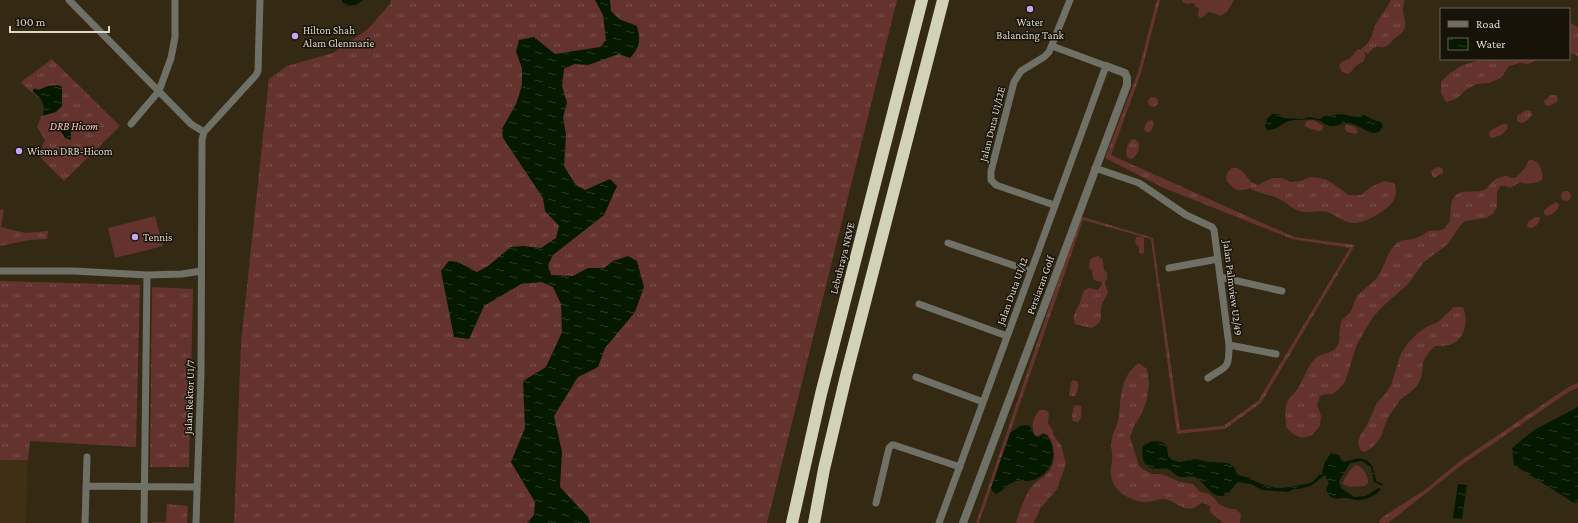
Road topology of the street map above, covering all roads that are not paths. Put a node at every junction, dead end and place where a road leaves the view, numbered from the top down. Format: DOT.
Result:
graph roads {
  1 [pos="69,0"];
  2 [pos="175,0"];
  3 [pos="260,0"];
  4 [pos="922,0"];
  5 [pos="943,0"];
  6 [pos="1070,0"];
  7 [pos="1052,46"];
  8 [pos="1106,66"];
  9 [pos="159,91"];
  10 [pos="131,124"];
  11 [pos="204,132"];
  12 [pos="1095,168"];
  13 [pos="1054,206"];
  14 [pos="948,243"];
  15 [pos="1218,259"];
  16 [pos="1169,268"];
  17 [pos="0,271"];
  18 [pos="201,271"];
  19 [pos="1030,271"];
  20 [pos="147,276"];
  21 [pos="1220,277"];
  22 [pos="1282,291"];
  23 [pos="919,304"];
  24 [pos="1007,336"];
  25 [pos="1229,345"];
  26 [pos="1276,354"];
  27 [pos="916,377"];
  28 [pos="1208,378"];
  29 [pos="983,402"];
  30 [pos="87,457"];
  31 [pos="960,467"];
  32 [pos="86,486"];
  33 [pos="144,487"];
  34 [pos="197,487"];
  35 [pos="876,504"];
  36 [pos="86,523"];
  37 [pos="144,523"];
  38 [pos="196,523"];
  39 [pos="792,523"];
  40 [pos="814,523"];
  41 [pos="939,523"];
  42 [pos="963,523"];
  1 -- 9 [label="street"];
  2 -- 9 [label="street"];
  3 -- 11 [label="street"];
  4 -- 39 [label="highway, Lebuhraya NKVE"];
  5 -- 40 [label="highway"];
  6 -- 7 [label="street"];
  7 -- 8 [label="street"];
  7 -- 13 [label="street, Jalan Duta U1/12E"];
  8 -- 12 [label="street, Persiaran Golf"];
  8 -- 13 [label="street, Jalan Duta U1/12"];
  9 -- 10 [label="street"];
  9 -- 11 [label="street"];
  11 -- 18 [label="street, Jalan Rektor U1/7"];
  12 -- 15 [label="street, Jalan Palmview U2/49"];
  12 -- 42 [label="street, Persiaran Golf"];
  13 -- 19 [label="street, Jalan Duta U1/12"];
  14 -- 19 [label="street"];
  15 -- 16 [label="street"];
  15 -- 21 [label="street, Jalan Palmview U2/49"];
  17 -- 20 [label="street"];
  18 -- 20 [label="street"];
  18 -- 34 [label="street, Jalan Rektor U1/7"];
  19 -- 24 [label="street, Jalan Duta U1/12"];
  20 -- 33 [label="street"];
  21 -- 22 [label="street"];
  21 -- 25 [label="street, Jalan Palmview U2/49"];
  23 -- 24 [label="street"];
  24 -- 29 [label="street, Jalan Duta U1/12"];
  25 -- 26 [label="street"];
  25 -- 28 [label="street, Jalan Palmview U2/49"];
  27 -- 29 [label="street"];
  29 -- 31 [label="street, Jalan Duta U1/12"];
  30 -- 32 [label="street"];
  31 -- 35 [label="street"];
  31 -- 41 [label="street, Jalan Duta U1/12"];
  32 -- 33 [label="street"];
  32 -- 36 [label="street"];
  33 -- 34 [label="street"];
  33 -- 37 [label="street"];
  34 -- 38 [label="street, Jalan Rektor U1/7"];
}
